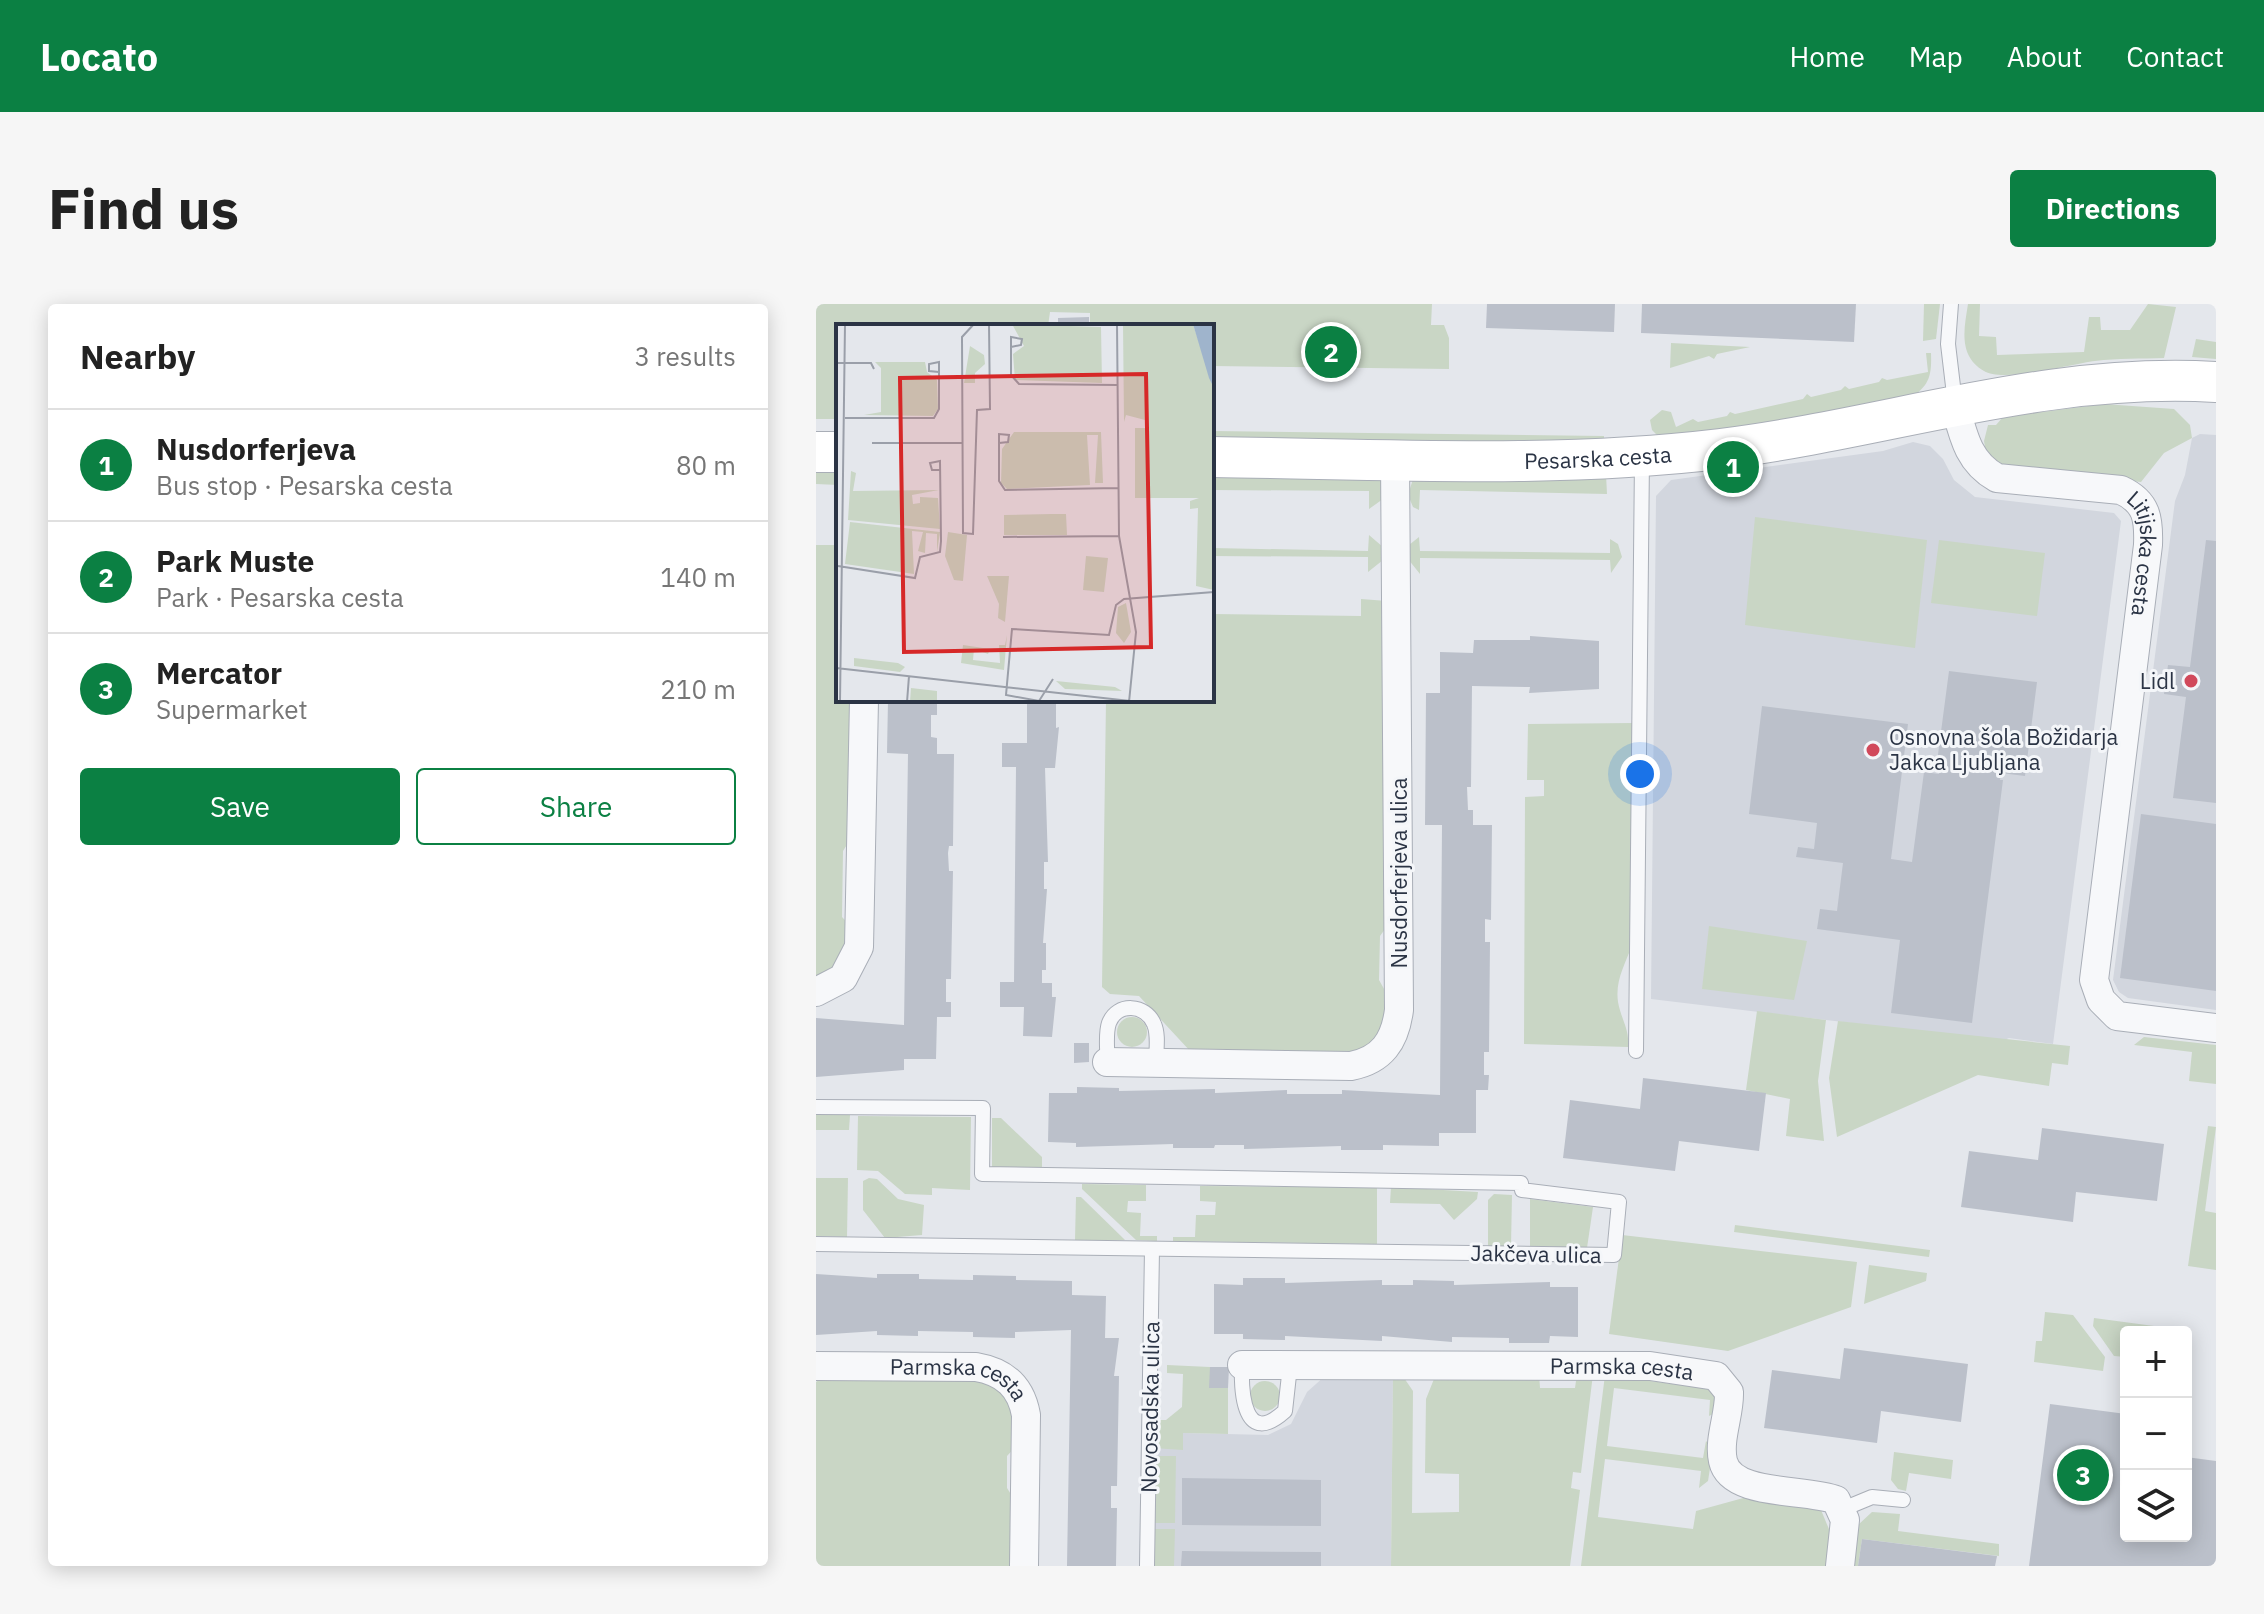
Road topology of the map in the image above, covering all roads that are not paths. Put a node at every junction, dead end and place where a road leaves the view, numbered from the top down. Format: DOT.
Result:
graph roads {
  1 [pos="1951,304"];
  2 [pos="2216,382"];
  3 [pos="1955,405"];
  4 [pos="1214,457"];
  5 [pos="1642,458"];
  6 [pos="1395,459"];
  7 [pos="864,702"];
  8 [pos="816,992"];
  9 [pos="2216,1028"];
  10 [pos="1636,1051"];
  11 [pos="1107,1062"];
  12 [pos="1156,1063"];
  13 [pos="816,1107"];
  14 [pos="816,1244"];
  15 [pos="1152,1249"];
  16 [pos="1242,1365"];
  17 [pos="816,1366"];
  18 [pos="1290,1366"];
  19 [pos="1903,1500"];
  20 [pos="1843,1509"];
  21 [pos="1024,1566"];
  22 [pos="1147,1566"];
  23 [pos="1840,1566"];
  1 -- 3 [label="lane"];
  2 -- 3 [label="street, Pesarska cesta"];
  3 -- 5 [label="street, Pesarska cesta"];
  3 -- 9 [label="street, Litijska cesta"];
  4 -- 6 [label="street, Pesarska cesta"];
  5 -- 6 [label="street, Pesarska cesta"];
  5 -- 10 [label="lane"];
  6 -- 12 [label="street, Nusdorferjeva ulica"];
  7 -- 8 [label="street"];
  11 -- 12 [label="street, Nusdorferjeva ulica"];
  11 -- 12 [label="lane, Nusdorferjeva ulica"];
  13 -- 15 [label="lane, Jakčeva ulica"];
  14 -- 15 [label="lane, Jakčeva ulica"];
  15 -- 22 [label="lane, Novosadska ulica"];
  16 -- 18 [label="street, Parmska cesta"];
  16 -- 18 [label="lane, Parmska cesta"];
  17 -- 21 [label="street, Parmska cesta"];
  18 -- 20 [label="street, Parmska cesta"];
  19 -- 20 [label="lane"];
  20 -- 23 [label="street"];
}
